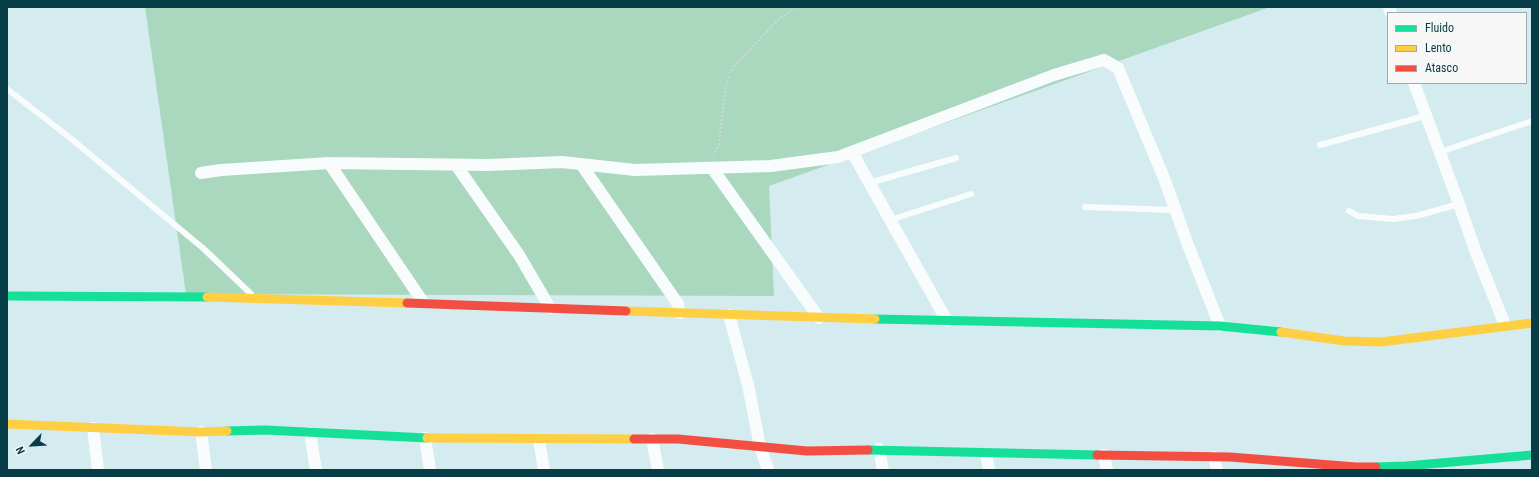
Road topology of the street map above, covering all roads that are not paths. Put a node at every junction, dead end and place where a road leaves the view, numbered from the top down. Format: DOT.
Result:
graph roads {
  1 [pos="1414,84"];
  2 [pos="7,89"];
  3 [pos="1425,116"];
  4 [pos="1532,121"];
  5 [pos="1320,145"];
  6 [pos="852,152"];
  7 [pos="1440,152"];
  8 [pos="956,158"];
  9 [pos="329,163"];
  10 [pos="456,164"];
  11 [pos="581,164"];
  12 [pos="712,168"];
  13 [pos="201,174"];
  14 [pos="869,183"];
  15 [pos="971,194"];
  16 [pos="1460,204"];
  17 [pos="1085,207"];
  18 [pos="1175,210"];
  19 [pos="1349,211"];
  20 [pos="890,220"];
  21 [pos="7,296"];
  22 [pos="253,297"];
  23 [pos="423,302"];
  24 [pos="550,308"];
  25 [pos="680,313"];
  26 [pos="729,315"];
  27 [pos="819,318"];
  28 [pos="947,321"];
  29 [pos="1532,323"];
  30 [pos="1505,325"];
  31 [pos="1220,326"];
  32 [pos="7,424"];
  33 [pos="93,428"];
  34 [pos="201,432"];
  35 [pos="310,433"];
  36 [pos="425,438"];
  37 [pos="652,438"];
  38 [pos="539,440"];
  39 [pos="760,446"];
  40 [pos="879,449"];
  41 [pos="986,454"];
  42 [pos="1104,455"];
  43 [pos="1532,455"];
  44 [pos="1214,457"];
  45 [pos="1437,466"];
  46 [pos="1326,468"];
  47 [pos="98,470"];
  48 [pos="206,470"];
  49 [pos="316,470"];
  50 [pos="430,470"];
  51 [pos="544,470"];
  52 [pos="658,470"];
  53 [pos="768,470"];
  54 [pos="882,470"];
  55 [pos="989,470"];
  56 [pos="1107,470"];
  57 [pos="1216,470"];
  1 -- 3 [label="street"];
  2 -- 22 [label="lane"];
  3 -- 5 [label="lane"];
  3 -- 7 [label="street"];
  4 -- 7 [label="lane"];
  6 -- 12 [label="street"];
  6 -- 14 [label="street"];
  6 -- 18 [label="street"];
  7 -- 16 [label="street"];
  8 -- 14 [label="lane"];
  9 -- 10 [label="street"];
  9 -- 13 [label="street"];
  9 -- 23 [label="street"];
  10 -- 11 [label="street"];
  10 -- 24 [label="street"];
  11 -- 12 [label="street"];
  11 -- 25 [label="street"];
  12 -- 27 [label="street"];
  14 -- 20 [label="street"];
  15 -- 20 [label="lane"];
  16 -- 19 [label="lane"];
  16 -- 30 [label="street"];
  17 -- 18 [label="lane"];
  18 -- 31 [label="street"];
  20 -- 28 [label="street"];
  21 -- 22 [label="street"];
  22 -- 23 [label="street"];
  23 -- 24 [label="street"];
  24 -- 25 [label="street"];
  25 -- 26 [label="street"];
  26 -- 27 [label="street"];
  26 -- 39 [label="street"];
  27 -- 28 [label="street"];
  28 -- 31 [label="street"];
  29 -- 30 [label="street"];
  30 -- 31 [label="street"];
  32 -- 33 [label="street"];
  33 -- 34 [label="street"];
  33 -- 47 [label="street"];
  34 -- 35 [label="street"];
  34 -- 48 [label="street"];
  35 -- 36 [label="street"];
  35 -- 49 [label="street"];
  36 -- 38 [label="street"];
  36 -- 50 [label="street"];
  37 -- 38 [label="street"];
  37 -- 39 [label="street"];
  37 -- 52 [label="street"];
  38 -- 51 [label="street"];
  39 -- 40 [label="street"];
  39 -- 53 [label="street"];
  40 -- 41 [label="street"];
  40 -- 54 [label="street"];
  41 -- 42 [label="street"];
  41 -- 55 [label="street"];
  42 -- 44 [label="street"];
  42 -- 56 [label="street"];
  43 -- 45 [label="street"];
  44 -- 46 [label="street"];
  44 -- 57 [label="street"];
  45 -- 46 [label="street"];
}
